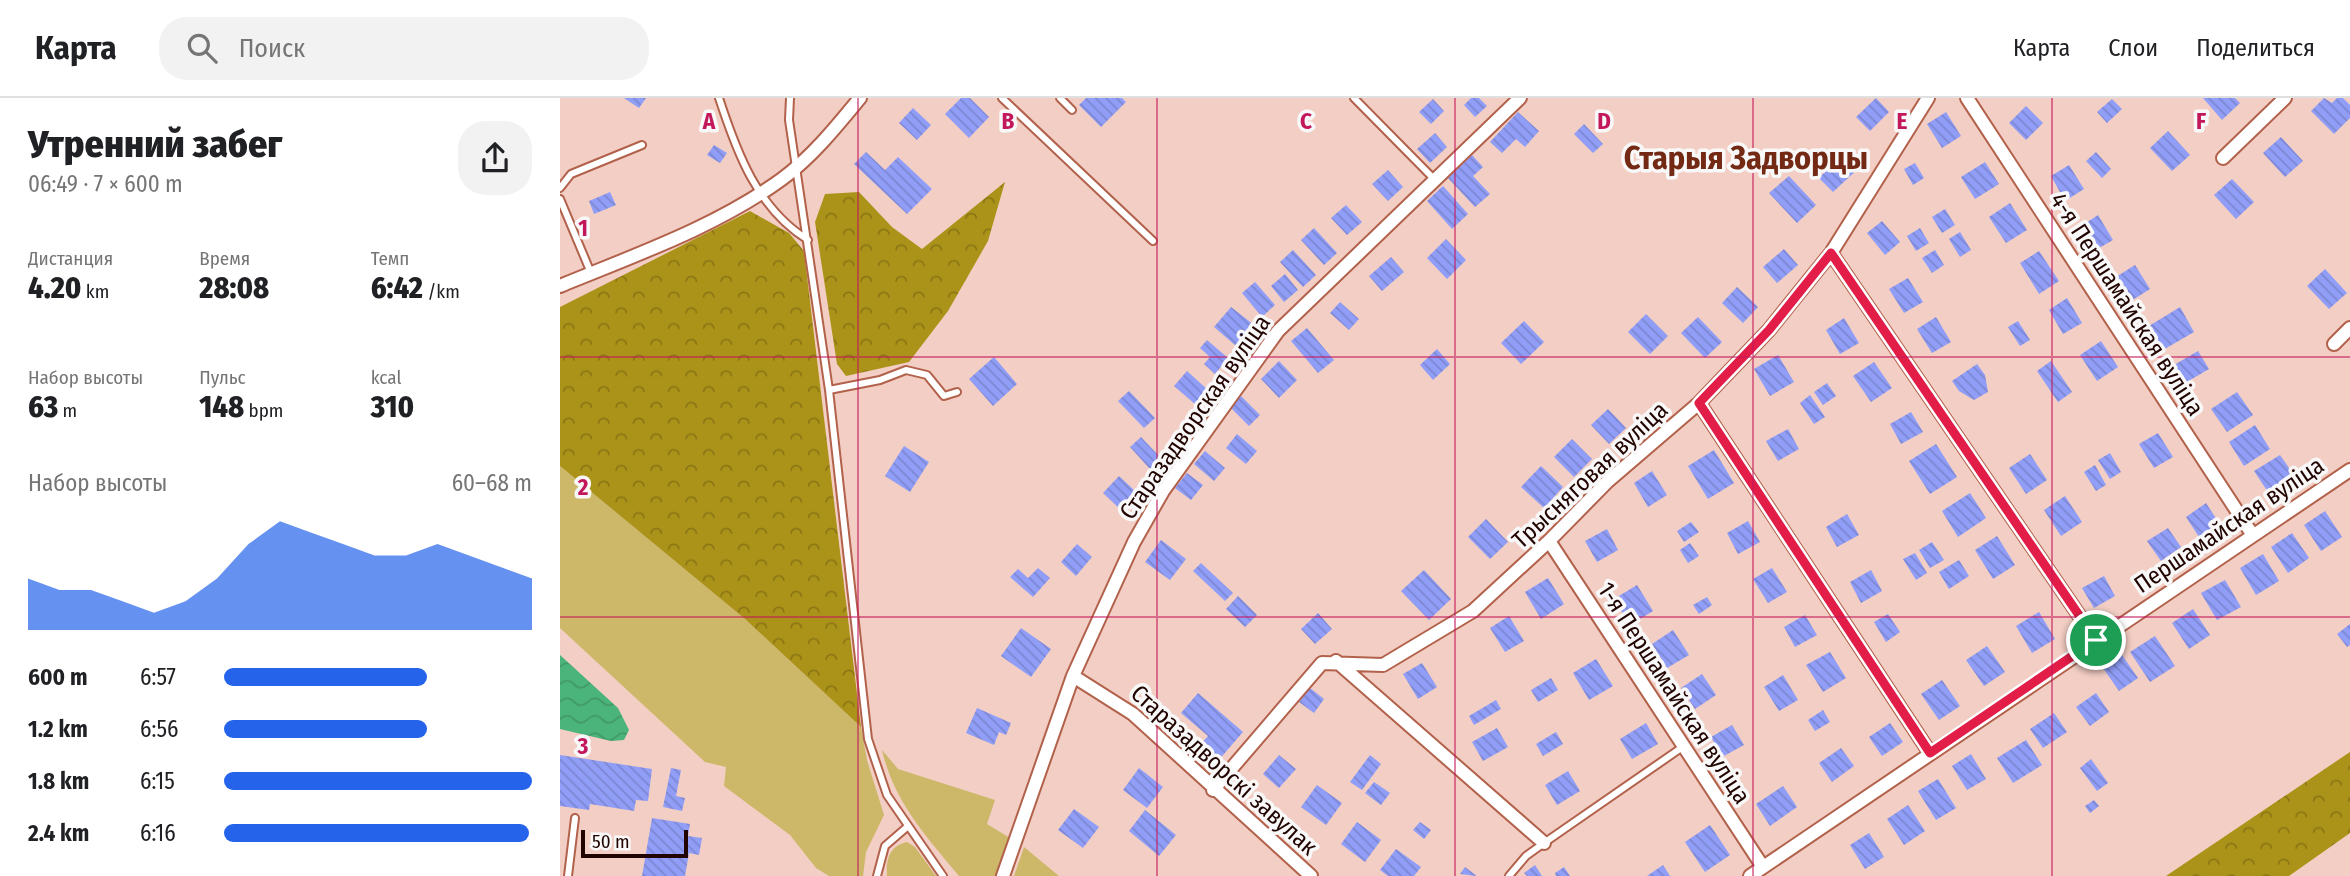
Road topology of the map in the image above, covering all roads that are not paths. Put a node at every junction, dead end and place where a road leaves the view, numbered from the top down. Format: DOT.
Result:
graph roads {
  1 [pos="719,98"];
  2 [pos="790,98"];
  3 [pos="860,98"];
  4 [pos="1002,98"];
  5 [pos="1060,98"];
  6 [pos="1354,98"];
  7 [pos="1520,98"];
  8 [pos="1928,98"];
  9 [pos="1967,98"];
  10 [pos="2285,98"];
  11 [pos="1072,110"];
  12 [pos="642,145"];
  13 [pos="2223,158"];
  14 [pos="797,166"];
  15 [pos="1435,180"];
  16 [pos="560,188"];
  17 [pos="760,193"];
  18 [pos="560,199"];
  19 [pos="808,240"];
  20 [pos="1153,241"];
  21 [pos="1831,253"];
  22 [pos="591,273"];
  23 [pos="560,286"];
  24 [pos="2350,328"];
  25 [pos="2334,344"];
  26 [pos="829,390"];
  27 [pos="957,392"];
  28 [pos="1699,403"];
  29 [pos="2350,470"];
  30 [pos="2252,534"];
  31 [pos="1549,541"];
  32 [pos="2096,640"];
  33 [pos="1336,661"];
  34 [pos="1073,676"];
  35 [pos="1684,746"];
  36 [pos="1930,753"];
  37 [pos="1213,790"];
  38 [pos="575,818"];
  39 [pos="907,827"];
  40 [pos="1544,843"];
  41 [pos="1763,867"];
  42 [pos="568,876"];
  43 [pos="877,876"];
  44 [pos="943,876"];
  45 [pos="1003,876"];
  46 [pos="1311,876"];
  47 [pos="1509,876"];
  48 [pos="1750,876"];
  1 -- 17 [label="lane"];
  2 -- 14 [label="lane"];
  3 -- 14 [label="street"];
  4 -- 20 [label="lane"];
  5 -- 11 [label="lane"];
  6 -- 15 [label="lane"];
  7 -- 15 [label="street, Старазадворская вуліца"];
  8 -- 21 [label="street, Трысняговая вуліца"];
  9 -- 30 [label="street, 4-я Першамайская вуліца"];
  10 -- 13 [label="street"];
  12 -- 16 [label="lane"];
  14 -- 17 [label="street"];
  14 -- 19 [label="lane"];
  15 -- 34 [label="street, Старазадворская вуліца"];
  17 -- 19 [label="lane"];
  17 -- 22 [label="street"];
  18 -- 22 [label="lane"];
  19 -- 26 [label="lane"];
  21 -- 28 [label="street, Трысняговая вуліца"];
  21 -- 32 [label="street"];
  22 -- 23 [label="street"];
  24 -- 25 [label="street"];
  26 -- 27 [label="lane"];
  26 -- 39 [label="lane"];
  28 -- 31 [label="street, Трысняговая вуліца"];
  28 -- 36 [label="street"];
  29 -- 30 [label="street, Першамайская вуліца"];
  30 -- 32 [label="street, Першамайская вуліца"];
  31 -- 33 [label="street, Трысняговая вуліца"];
  31 -- 35 [label="street, 1-я Першамайская вуліца"];
  32 -- 36 [label="street, Першамайская вуліца"];
  33 -- 37 [label="street"];
  33 -- 40 [label="street"];
  34 -- 37 [label="street, Старазадворскі завулак"];
  34 -- 45 [label="street, Старазадворская вуліца"];
  35 -- 40 [label="lane"];
  35 -- 41 [label="street, 1-я Першамайская вуліца"];
  36 -- 41 [label="street, Першамайская вуліца"];
  37 -- 46 [label="street, Старазадворскі завулак"];
  38 -- 42 [label="lane"];
  39 -- 43 [label="lane"];
  39 -- 44 [label="lane"];
  40 -- 47 [label="lane"];
  41 -- 48 [label="street, Першамайская вуліца"];
}
